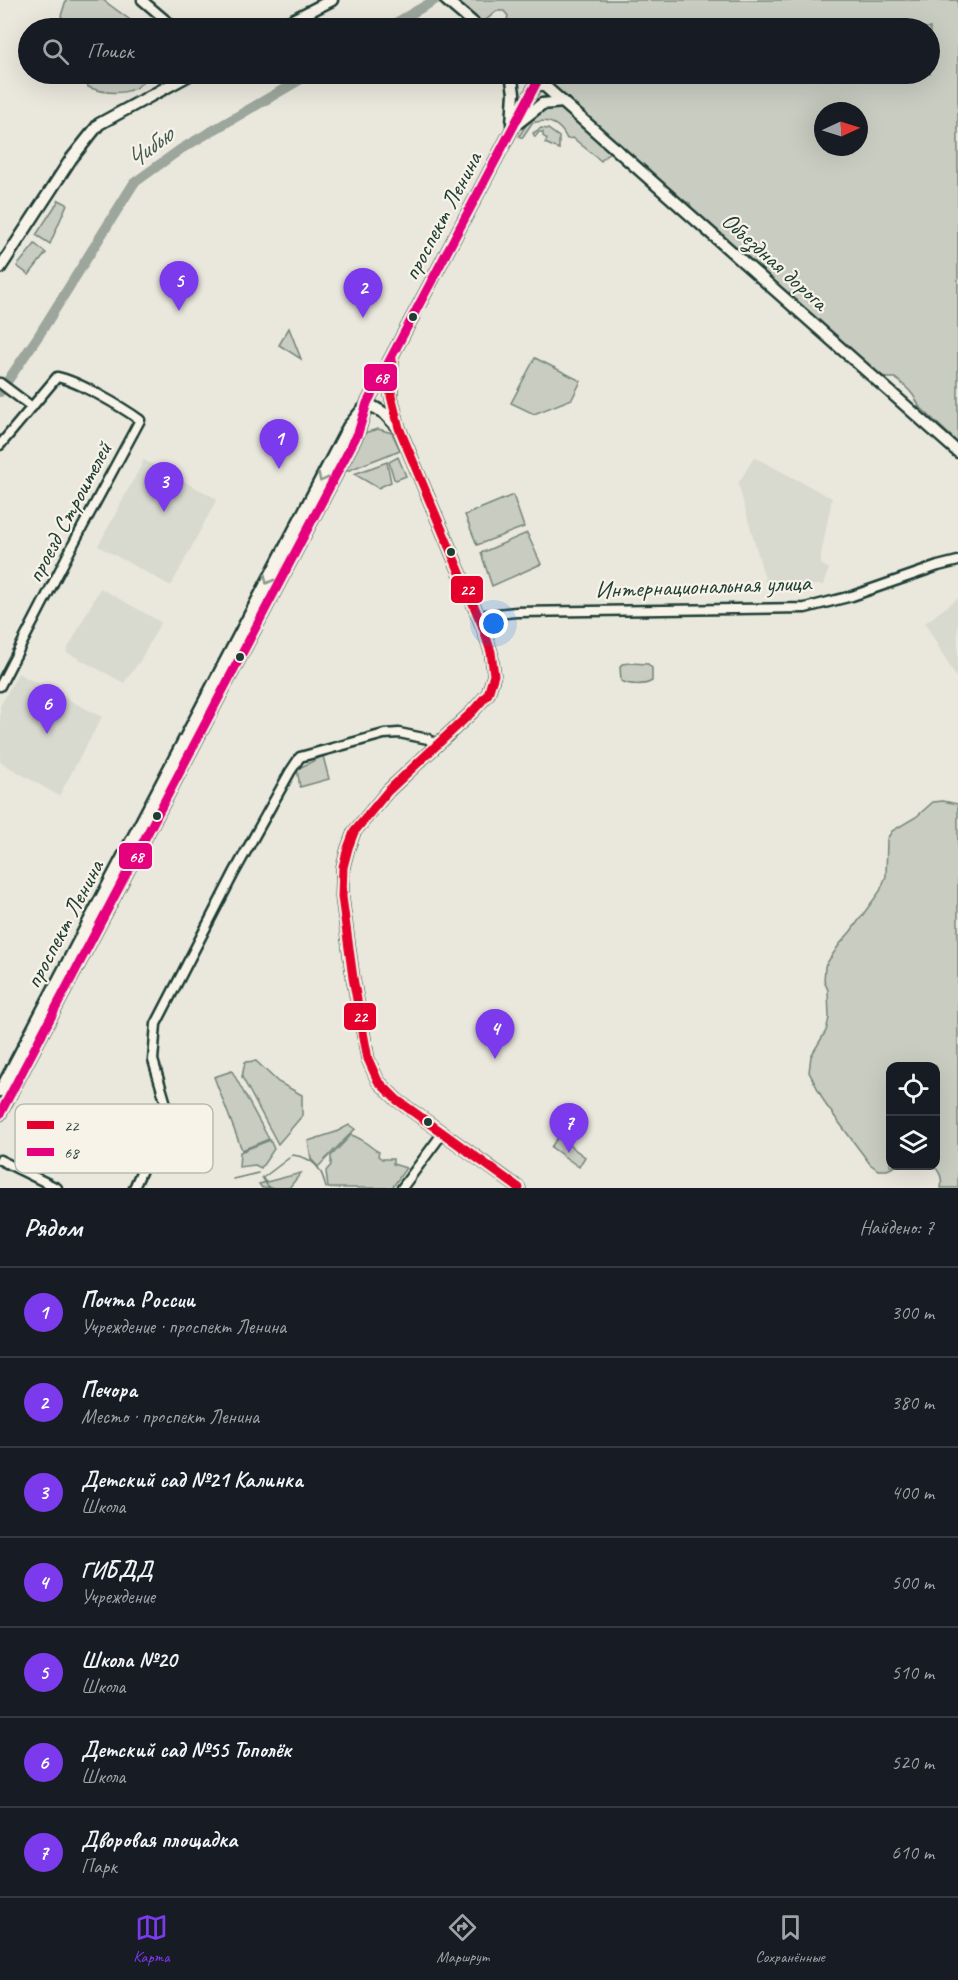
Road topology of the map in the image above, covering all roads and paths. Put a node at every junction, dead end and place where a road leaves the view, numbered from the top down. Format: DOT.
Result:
graph roads {
  1 [pos="142,0"];
  2 [pos="332,0"];
  3 [pos="449,3"];
  4 [pos="163,18"];
  5 [pos="297,18"];
  6 [pos="467,18"];
  7 [pos="173,84"];
  8 [pos="513,84"];
  9 [pos="531,84"];
  10 [pos="542,84"];
  11 [pos="563,102"];
  12 [pos="512,129"];
  13 [pos="0,268"];
  14 [pos="393,355"];
  15 [pos="0,383"];
  16 [pos="367,403"];
  17 [pos="32,407"];
  18 [pos="399,428"];
  19 [pos="0,445"];
  20 [pos="958,452"];
  21 [pos="958,561"];
  22 [pos="478,616"];
  23 [pos="220,683"];
  24 [pos="0,686"];
  25 [pos="436,746"];
  26 [pos="0,1091"];
  27 [pos="166,1104"];
  28 [pos="0,1114"];
  29 [pos="442,1134"];
  30 [pos="0,1160"];
  31 [pos="15,1167"];
  32 [pos="26,1173"];
  33 [pos="141,1173"];
  34 [pos="57,1188"];
  35 [pos="134,1188"];
  36 [pos="402,1188"];
  37 [pos="519,1188"];
  1 -- 4 [label="street"];
  2 -- 5 [label="main road"];
  3 -- 6 [label="main road"];
  7 -- 13 [label="main road"];
  8 -- 12 [label="main road"];
  9 -- 12 [label="main road, проспект Ленина"];
  10 -- 11 [label="main road, Объездная дорога"];
  11 -- 12 [label="main road"];
  11 -- 20 [label="main road, Объездная дорога"];
  12 -- 14 [label="main road, проспект Ленина"];
  14 -- 16 [label="main road, проспект Ленина"];
  14 -- 18 [label="main road"];
  15 -- 17 [label="street"];
  16 -- 18 [label="main road"];
  16 -- 23 [label="main road, проспект Ленина"];
  17 -- 19 [label="street"];
  17 -- 24 [label="street, проезд Строителей"];
  18 -- 22 [label="main road"];
  21 -- 22 [label="street, Интернациональная улица"];
  22 -- 25 [label="main road"];
  23 -- 26 [label="main road, проспект Ленина"];
  23 -- 28 [label="main road, проспект Ленина"];
  25 -- 27 [label="street"];
  25 -- 29 [label="main road"];
  29 -- 36 [label="street"];
  29 -- 37 [label="main road"];
  30 -- 31 [label="street"];
  32 -- 34 [label="street"];
  33 -- 35 [label="street"];
}
